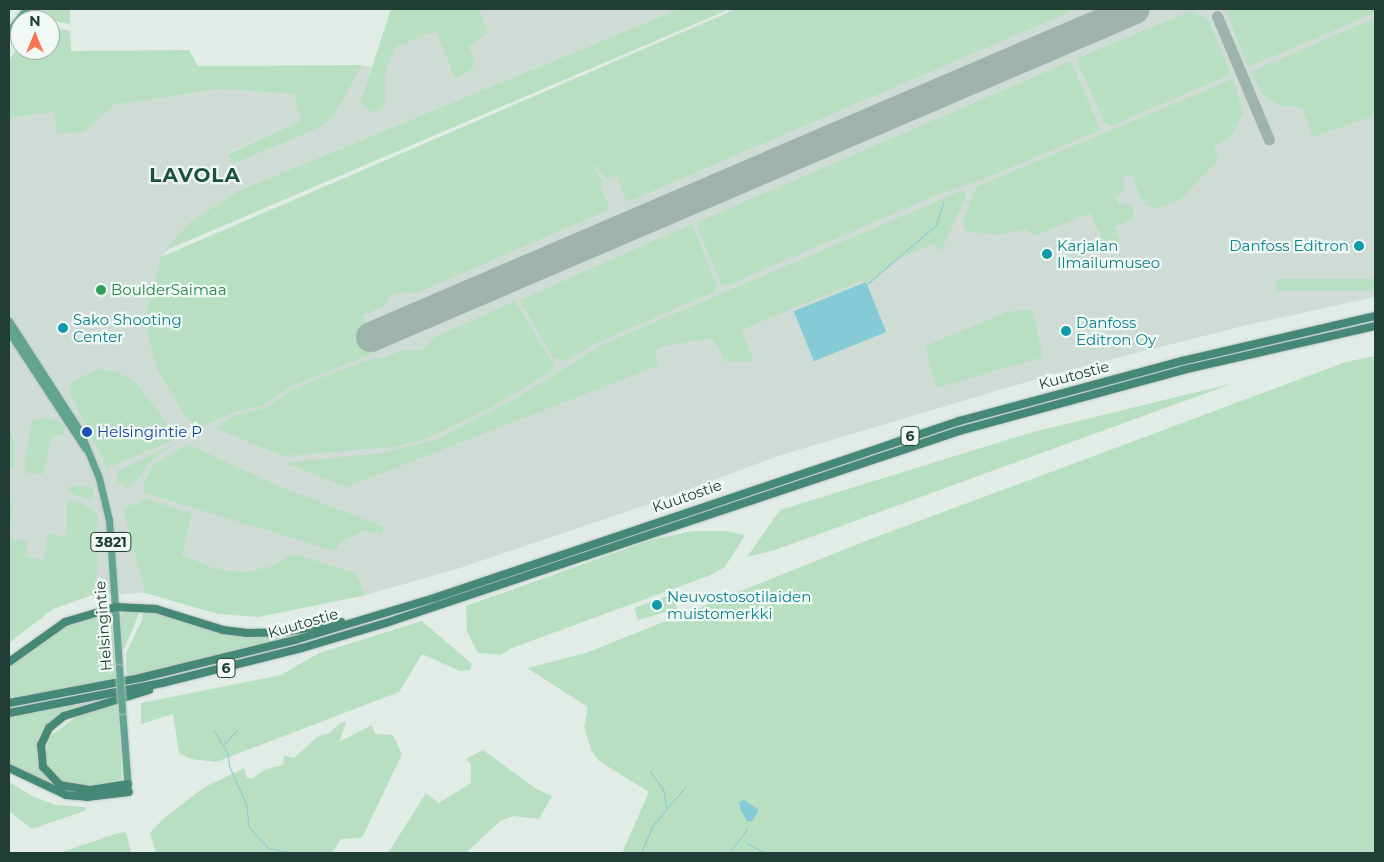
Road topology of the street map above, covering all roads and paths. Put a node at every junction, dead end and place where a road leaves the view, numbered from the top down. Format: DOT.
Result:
graph roads {
  1 [pos="26,9"];
  2 [pos="9,31"];
  3 [pos="1375,316"];
  4 [pos="9,321"];
  5 [pos="1375,326"];
  6 [pos="9,332"];
  7 [pos="93,461"];
  8 [pos="437,597"];
  9 [pos="116,607"];
  10 [pos="9,662"];
  11 [pos="246,663"];
  12 [pos="9,703"];
  13 [pos="9,713"];
  14 [pos="9,768"];
  15 [pos="128,788"];
  1 -- 2 [label="main road"];
  3 -- 8 [label="highway, Kuutostie / 6"];
  4 -- 7 [label="main road, Helsingintie / 3821"];
  5 -- 11 [label="highway, Kuutostie / 6"];
  6 -- 7 [label="main road, Helsingintie / 3821"];
  7 -- 9 [label="main road, Helsingintie / 3821"];
  8 -- 9 [label="highway"];
  8 -- 12 [label="highway, Kuutostie / 6"];
  9 -- 10 [label="highway"];
  9 -- 15 [label="main road, Helsingintie / 3821, bridge"];
  11 -- 13 [label="highway, Kuutostie / 6"];
  11 -- 15 [label="highway"];
  14 -- 15 [label="highway"];
}
